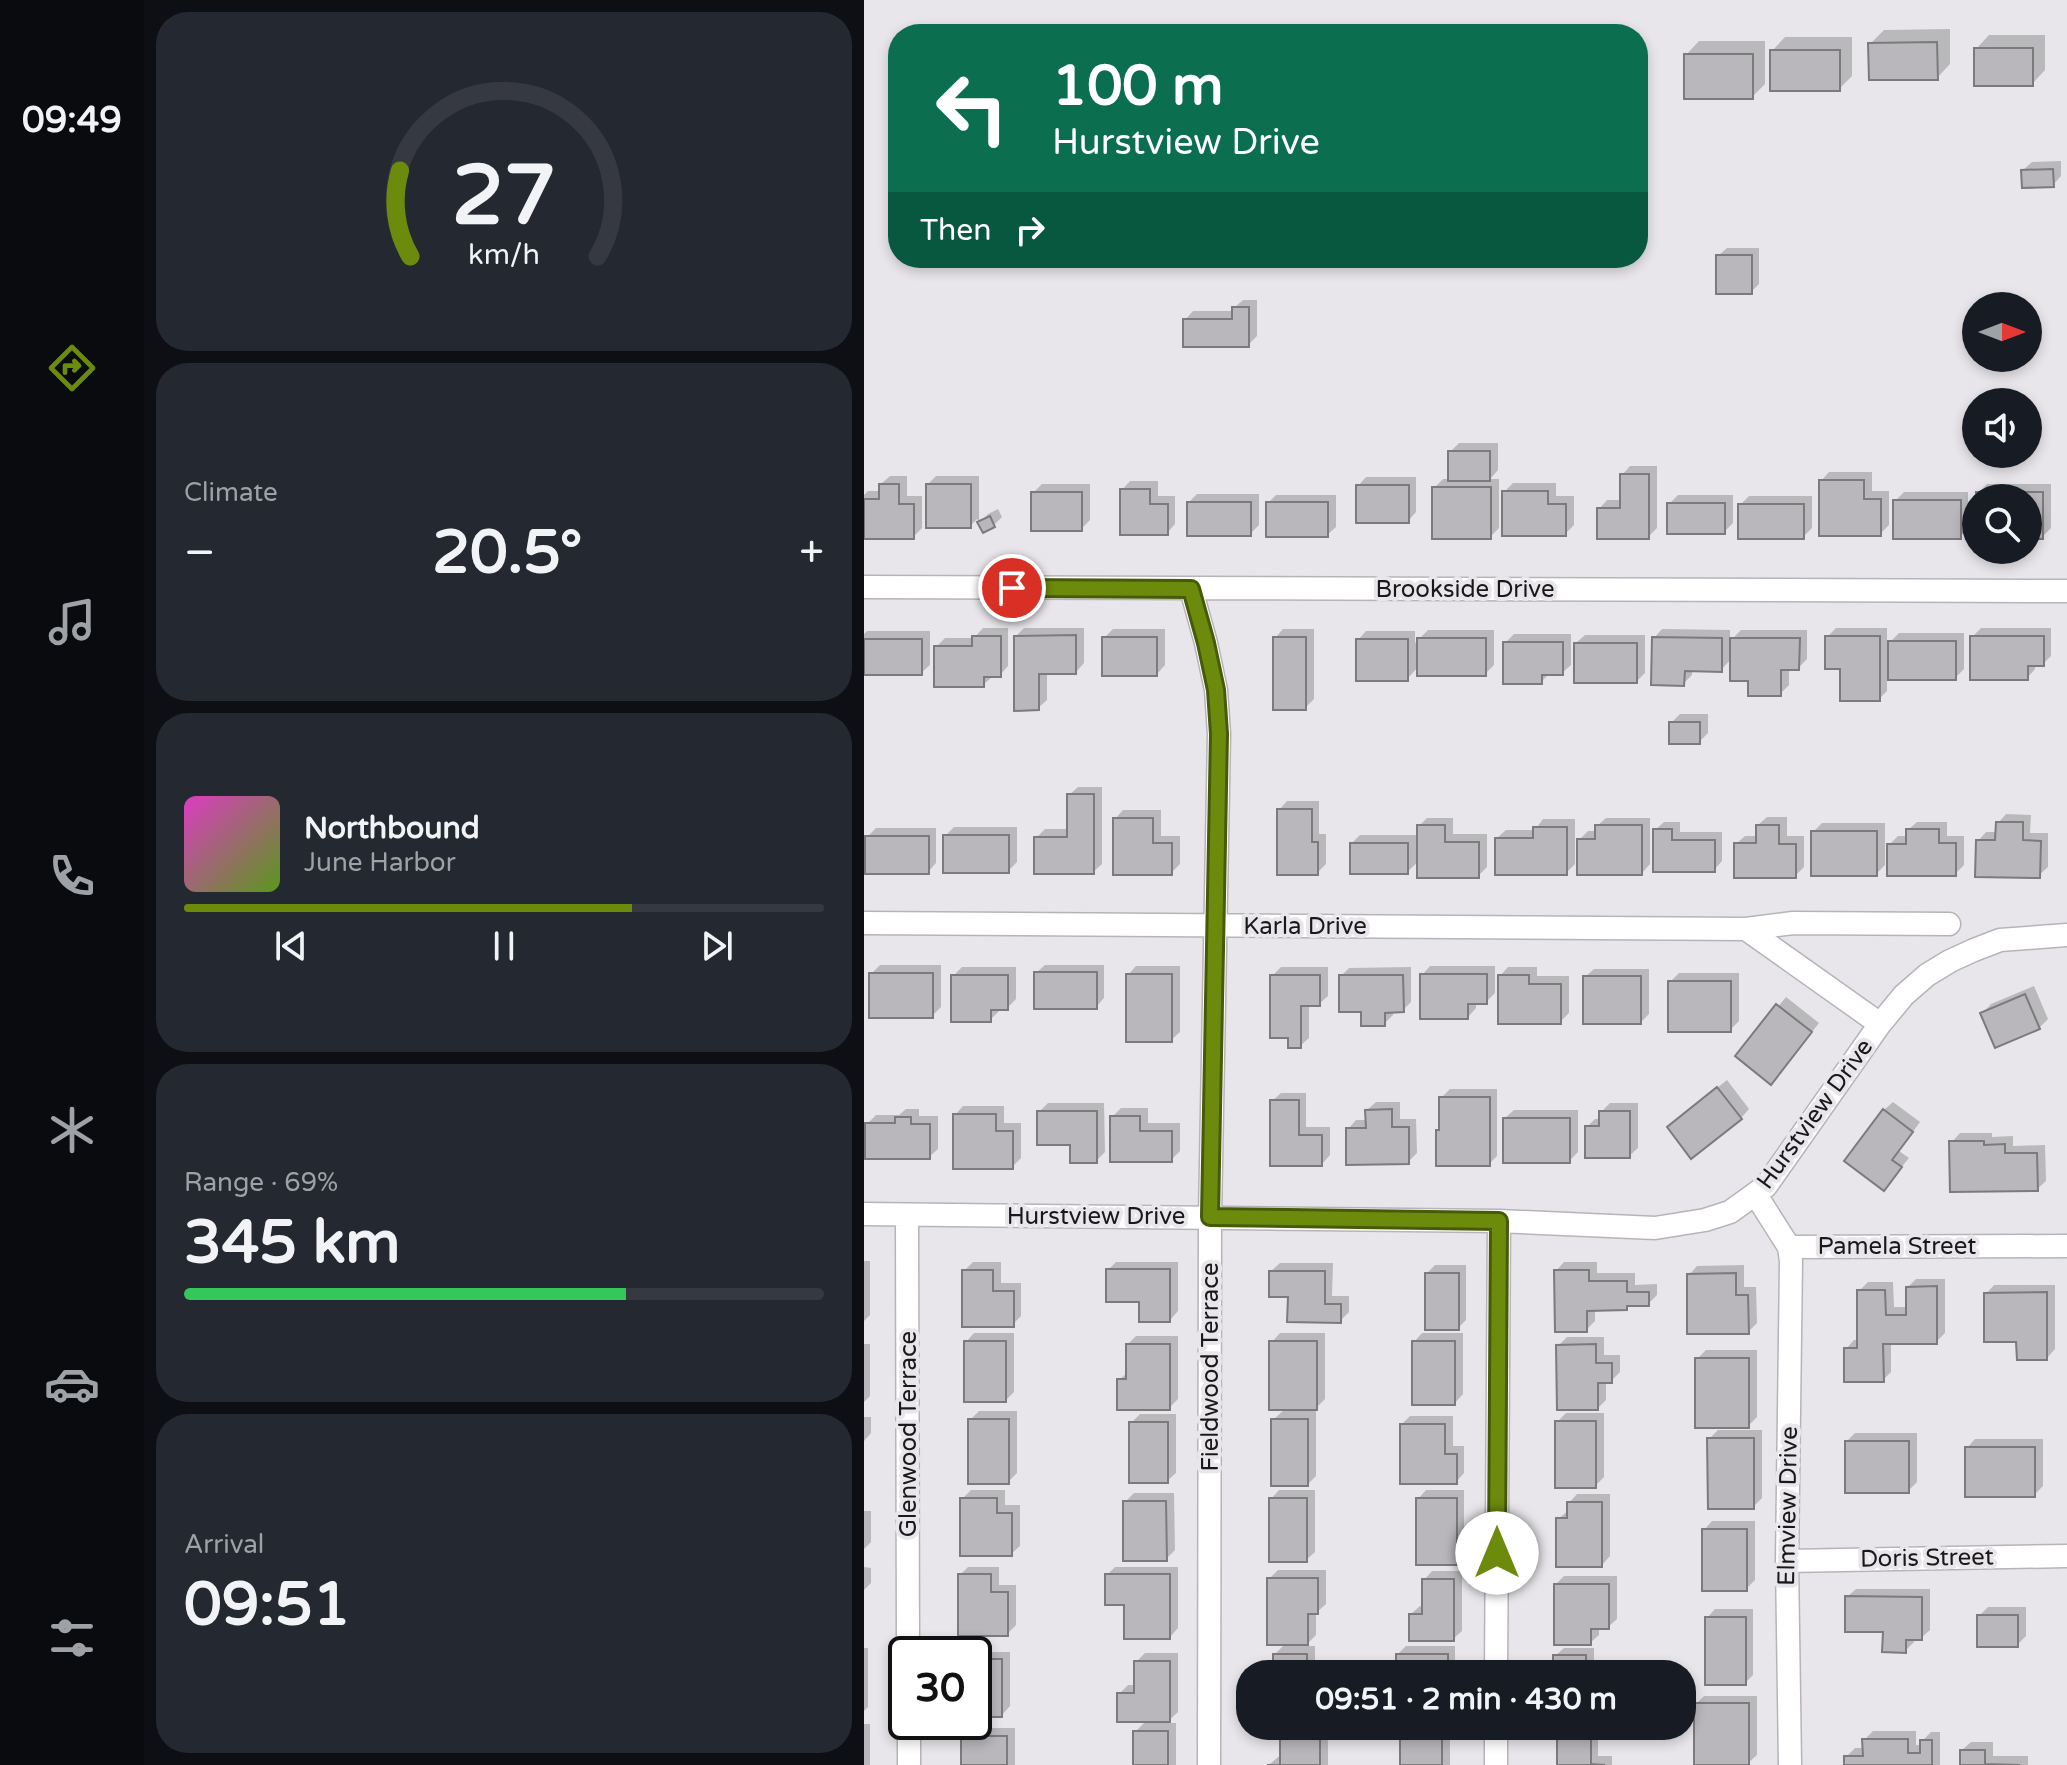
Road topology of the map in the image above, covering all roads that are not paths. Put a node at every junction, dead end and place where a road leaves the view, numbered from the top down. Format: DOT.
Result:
graph roads {
  1 [pos="864,587"];
  2 [pos="1191,589"];
  3 [pos="2067,591"];
  4 [pos="864,923"];
  5 [pos="1949,924"];
  6 [pos="1217,925"];
  7 [pos="1746,929"];
  8 [pos="2067,935"];
  9 [pos="1880,1024"];
  10 [pos="1756,1195"];
  11 [pos="864,1214"];
  12 [pos="907,1215"];
  13 [pos="1210,1217"];
  14 [pos="1499,1221"];
  15 [pos="2067,1246"];
  16 [pos="1789,1247"];
  17 [pos="2067,1556"];
  18 [pos="1787,1561"];
  19 [pos="908,1636"];
  20 [pos="1496,1660"];
  21 [pos="909,1740"];
  22 [pos="1496,1740"];
  23 [pos="909,1765"];
  24 [pos="1209,1765"];
  25 [pos="1496,1765"];
  26 [pos="1790,1765"];
  1 -- 2 [label="street, Brookside Drive"];
  2 -- 3 [label="street, Brookside Drive"];
  2 -- 6 [label="street, Fieldwood Terrace"];
  4 -- 6 [label="street, Karla Drive"];
  5 -- 7 [label="street, Karla Drive"];
  6 -- 7 [label="street, Karla Drive"];
  6 -- 13 [label="street, Fieldwood Terrace"];
  7 -- 9 [label="street"];
  8 -- 9 [label="street, Hurstview Drive"];
  9 -- 10 [label="street, Hurstview Drive"];
  10 -- 14 [label="street, Hurstview Drive"];
  10 -- 16 [label="street, Pamela Street"];
  11 -- 12 [label="street, Hurstview Drive"];
  12 -- 13 [label="street, Hurstview Drive"];
  12 -- 19 [label="street, Glenwood Terrace"];
  13 -- 14 [label="street, Hurstview Drive"];
  13 -- 24 [label="street, Fieldwood Terrace"];
  14 -- 20 [label="street"];
  15 -- 16 [label="street, Pamela Street"];
  16 -- 18 [label="street, Elmview Drive"];
  17 -- 18 [label="street, Doris Street"];
  18 -- 26 [label="street, Elmview Drive"];
  21 -- 23 [label="street"];
  22 -- 25 [label="street"];
}
